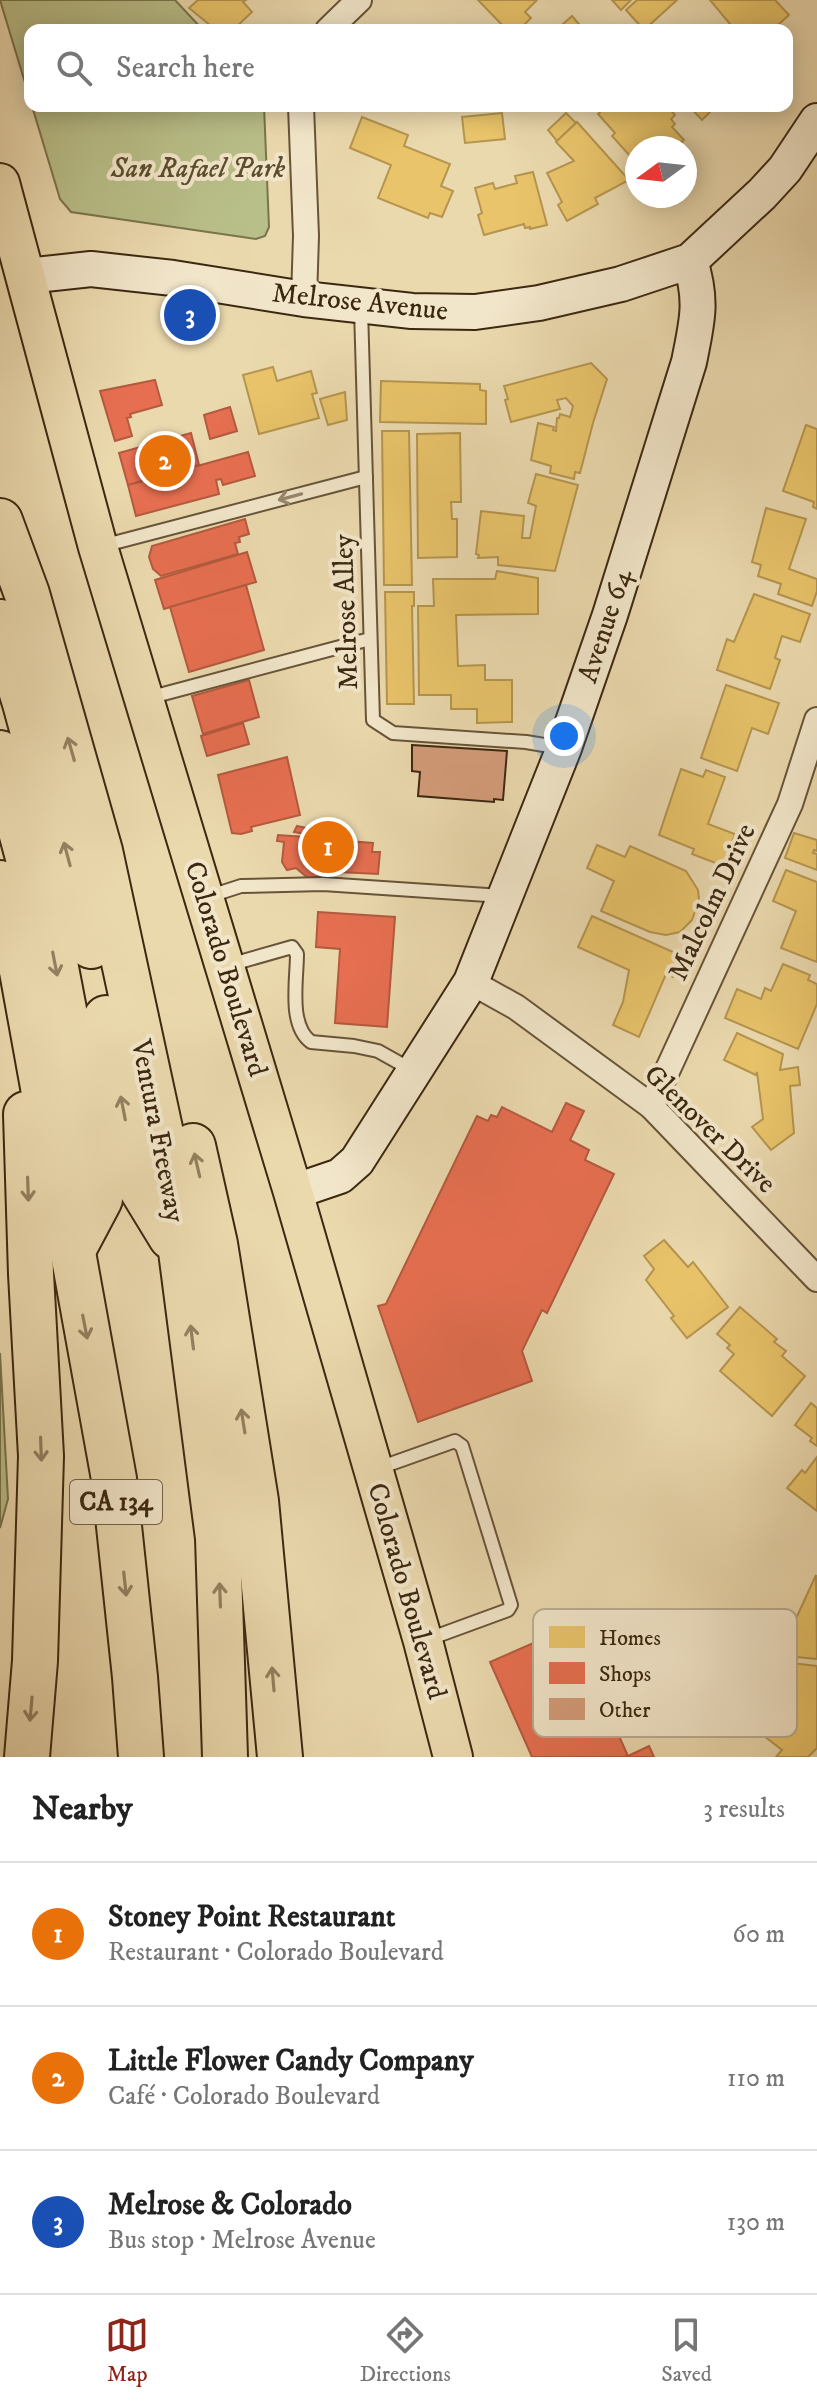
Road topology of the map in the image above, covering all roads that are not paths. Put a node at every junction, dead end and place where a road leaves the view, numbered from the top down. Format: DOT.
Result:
graph roads {
  1 [pos="359,0"];
  2 [pos="334,24"];
  3 [pos="301,112"];
  4 [pos="817,121"];
  5 [pos="0,183"];
  6 [pos="690,261"];
  7 [pos="26,276"];
  8 [pos="304,299"];
  9 [pos="361,306"];
  10 [pos="366,477"];
  11 [pos="0,521"];
  12 [pos="98,547"];
  13 [pos="0,622"];
  14 [pos="370,639"];
  15 [pos="145,699"];
  16 [pos="817,720"];
  17 [pos="564,748"];
  18 [pos="0,753"];
  19 [pos="100,851"];
  20 [pos="0,883"];
  21 [pos="506,896"];
  22 [pos="204,898"];
  23 [pos="226,966"];
  24 [pos="22,971"];
  25 [pos="471,982"];
  26 [pos="415,1071"];
  27 [pos="651,1106"];
  28 [pos="293,1192"];
  29 [pos="73,1250"];
  30 [pos="182,1256"];
  31 [pos="817,1279"];
  32 [pos="372,1470"];
  33 [pos="423,1641"];
  34 [pos="452,1756"];
  35 [pos="27,1757"];
  36 [pos="141,1757"];
  37 [pos="225,1757"];
  38 [pos="280,1757"];
  1 -- 2 [label="street"];
  3 -- 8 [label="street"];
  4 -- 6 [label="street"];
  5 -- 7 [label="main road, Colorado Boulevard"];
  6 -- 9 [label="street, Melrose Avenue"];
  6 -- 17 [label="street, Avenue 64"];
  7 -- 8 [label="street, Melrose Avenue"];
  7 -- 12 [label="main road, Colorado Boulevard"];
  8 -- 9 [label="street, Melrose Avenue"];
  9 -- 10 [label="lane, Melrose Alley"];
  10 -- 12 [label="lane, one-way"];
  10 -- 14 [label="lane, Melrose Alley"];
  19 -- 11 [label="highway, Ventura Freeway, one-way"];
  12 -- 15 [label="main road, Colorado Boulevard"];
  30 -- 13 [label="highway, one-way"];
  14 -- 15 [label="lane"];
  14 -- 17 [label="lane, Melrose Alley"];
  15 -- 22 [label="main road, Colorado Boulevard"];
  16 -- 27 [label="street, Malcolm Drive"];
  17 -- 21 [label="street, Avenue 64"];
  18 -- 29 [label="highway, one-way"];
  19 -- 30 [label="highway, Ventura Freeway"];
  38 -- 19 [label="highway, one-way"];
  20 -- 24 [label="highway, CA 134"];
  21 -- 22 [label="lane"];
  21 -- 25 [label="street, Avenue 64"];
  22 -- 23 [label="main road, Colorado Boulevard"];
  23 -- 26 [label="lane"];
  23 -- 28 [label="main road, Colorado Boulevard"];
  24 -- 29 [label="highway, CA 134"];
  24 -- 35 [label="highway, one-way"];
  25 -- 26 [label="street, Avenue 64"];
  25 -- 27 [label="street, Glenover Drive"];
  26 -- 28 [label="street, Avenue 64"];
  27 -- 31 [label="street, Glenover Drive"];
  28 -- 32 [label="main road, Colorado Boulevard"];
  29 -- 36 [label="highway, CA 134, one-way"];
  37 -- 30 [label="highway, Ventura Freeway, one-way"];
  32 -- 33 [label="main road, Colorado Boulevard"];
  32 -- 33 [label="lane"];
  33 -- 34 [label="main road, Colorado Boulevard"];
}
